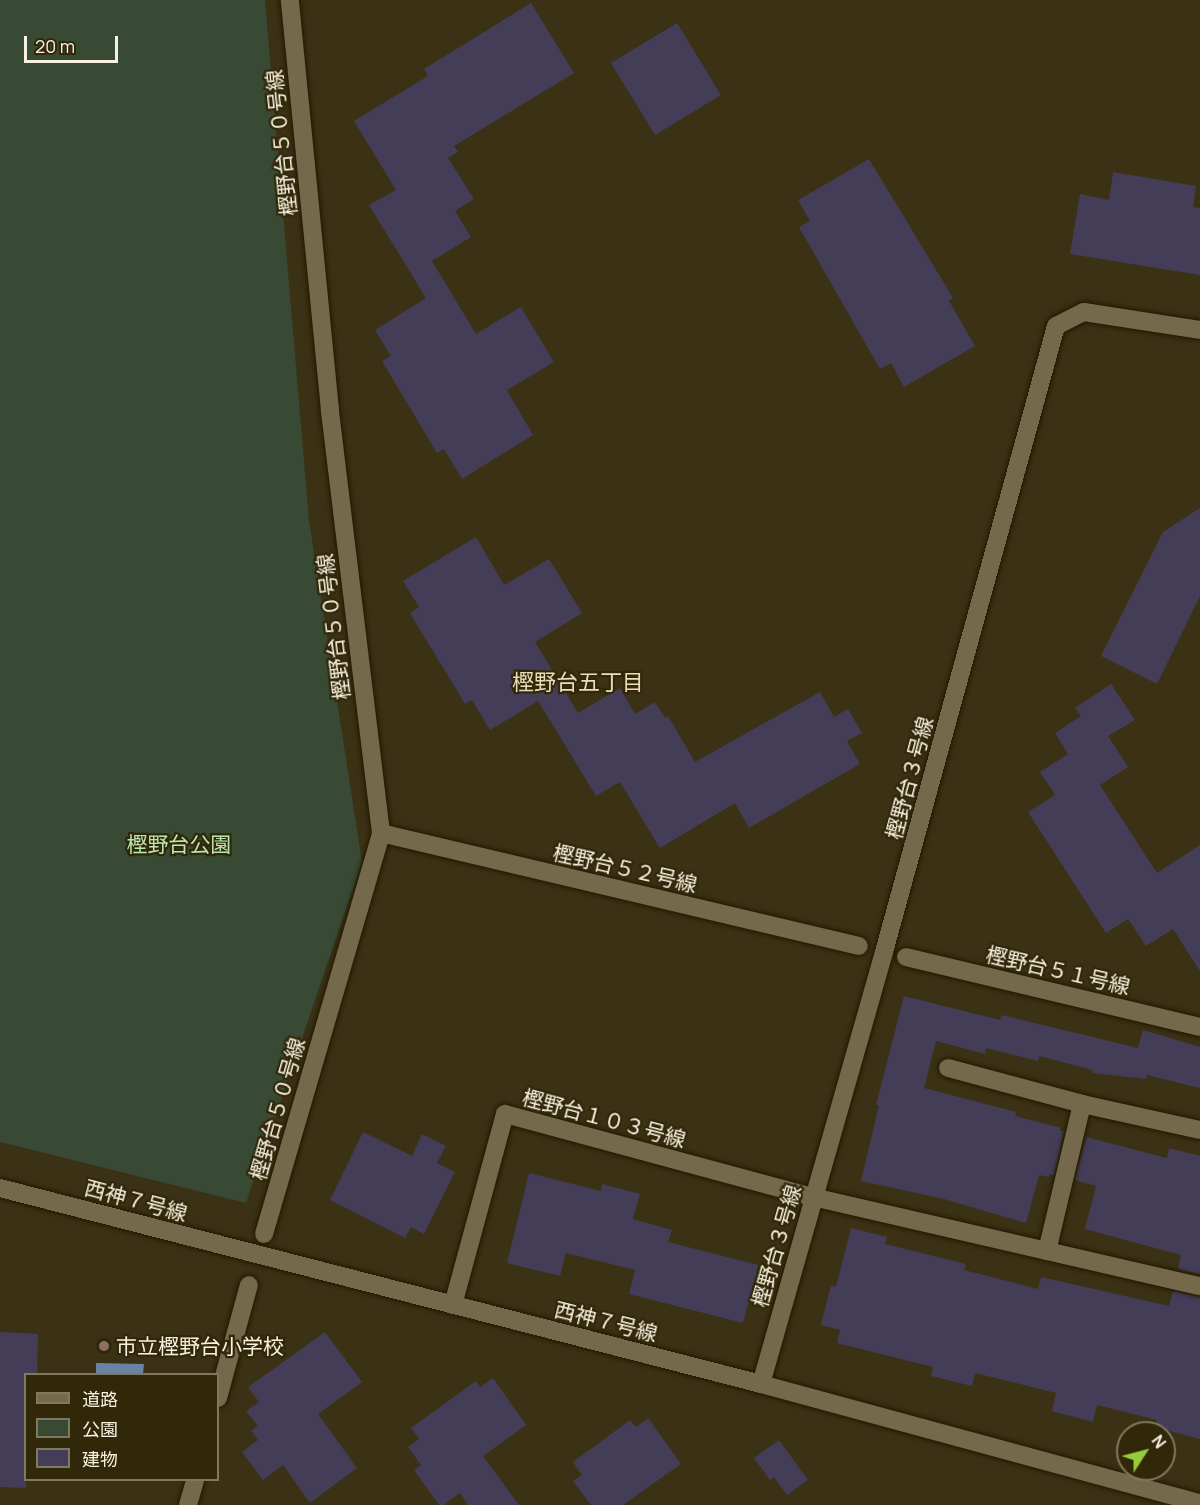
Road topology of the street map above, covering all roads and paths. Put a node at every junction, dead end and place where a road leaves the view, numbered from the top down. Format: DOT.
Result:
graph roads {
  1 [pos="290,0"];
  2 [pos="1200,330"];
  3 [pos="381,833"];
  4 [pos="859,946"];
  5 [pos="906,957"];
  6 [pos="1200,1027"];
  7 [pos="948,1068"];
  8 [pos="1082,1104"];
  9 [pos="1200,1130"];
  10 [pos="0,1188"];
  11 [pos="813,1197"];
  12 [pos="264,1234"];
  13 [pos="1047,1251"];
  14 [pos="249,1285"];
  15 [pos="1200,1286"];
  16 [pos="453,1305"];
  17 [pos="761,1384"];
  18 [pos="219,1394"];
  19 [pos="194,1481"];
  20 [pos="1200,1503"];
  21 [pos="188,1505"];
  1 -- 3 [label="street, 樫野台５０号線"];
  2 -- 11 [label="street, 樫野台３号線"];
  3 -- 4 [label="street, 樫野台５２号線"];
  3 -- 12 [label="street, 樫野台５０号線"];
  5 -- 6 [label="street, 樫野台５１号線"];
  7 -- 8 [label="street"];
  8 -- 9 [label="street"];
  8 -- 13 [label="street"];
  10 -- 16 [label="street, 西神７号線"];
  11 -- 13 [label="street"];
  11 -- 16 [label="street, 樫野台１０３号線"];
  11 -- 17 [label="street, 樫野台３号線"];
  13 -- 15 [label="street"];
  14 -- 18 [label="street"];
  16 -- 17 [label="street, 西神７号線"];
  17 -- 20 [label="street, 西神７号線"];
  19 -- 21 [label="street"];
}
